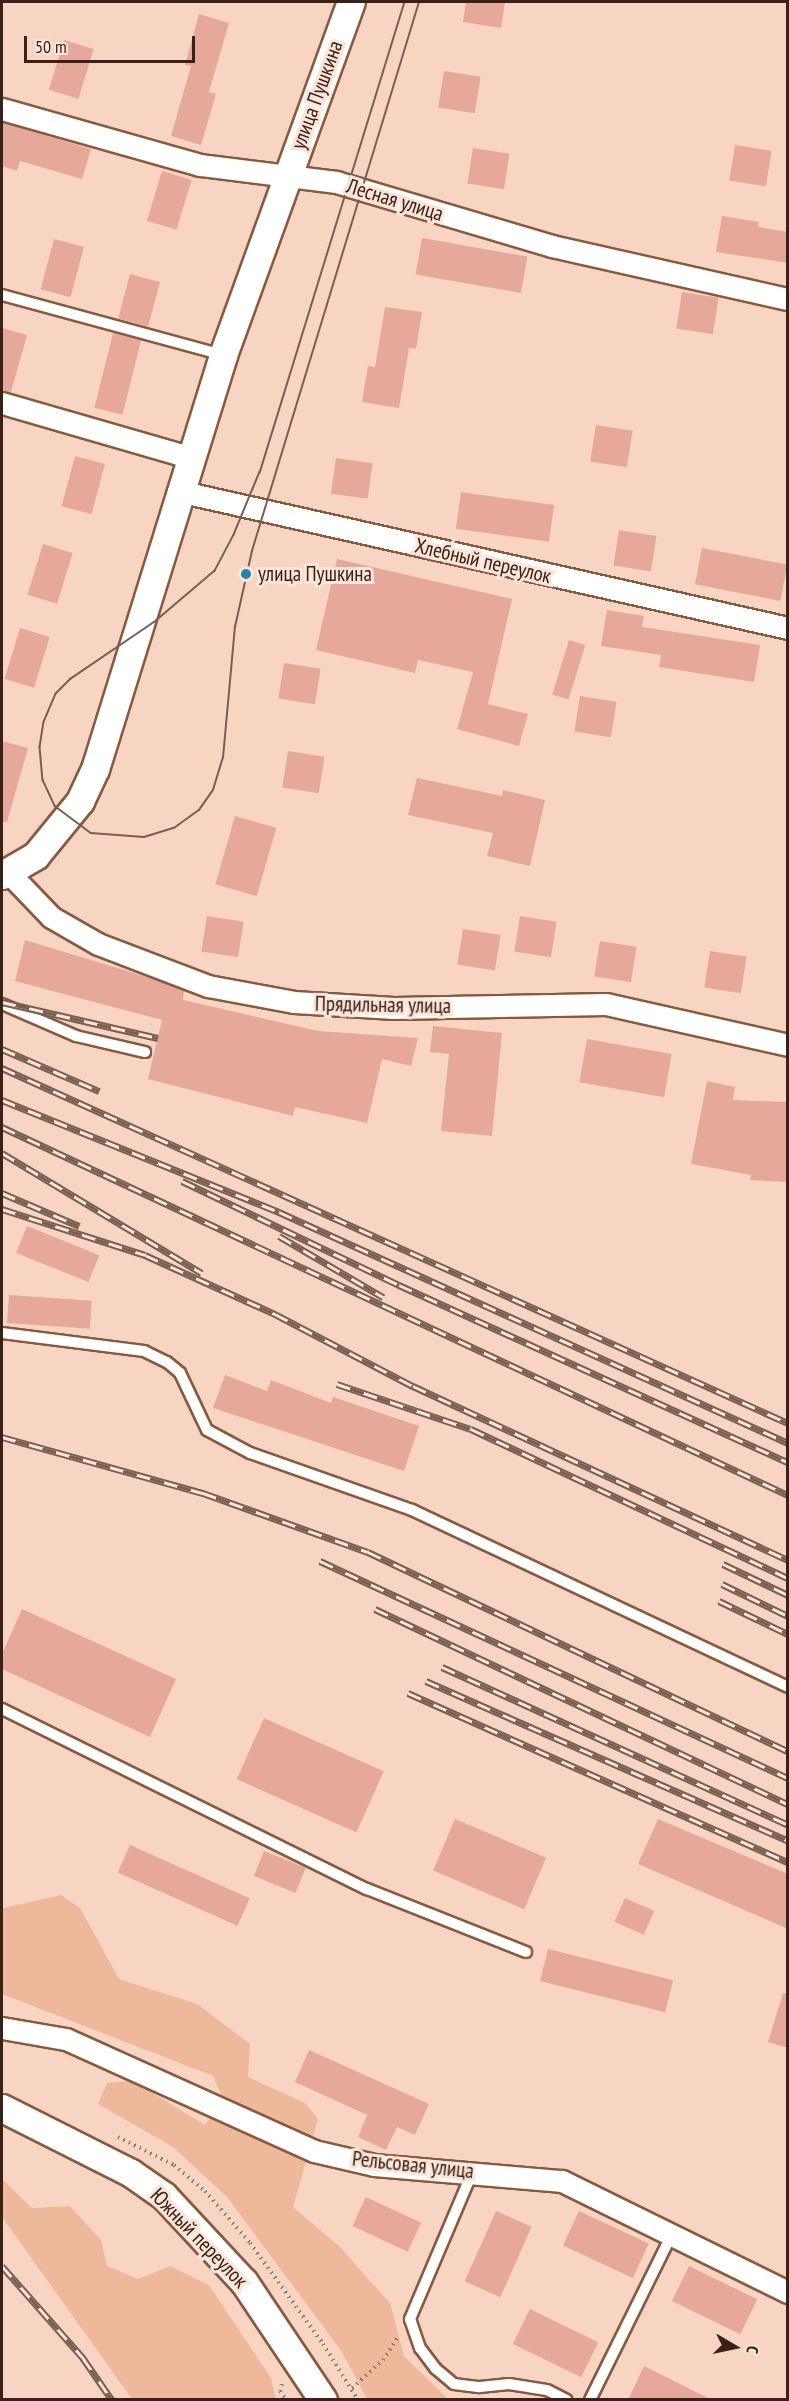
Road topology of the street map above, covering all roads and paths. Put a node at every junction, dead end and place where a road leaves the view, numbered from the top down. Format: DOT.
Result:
graph roads {
  1 [pos="351,2"];
  2 [pos="2,109"];
  3 [pos="287,178"];
  4 [pos="2,295"];
  5 [pos="788,299"];
  6 [pos="223,355"];
  7 [pos="2,403"];
  8 [pos="189,457"];
  9 [pos="178,491"];
  10 [pos="788,628"];
  11 [pos="5,874"];
  12 [pos="2,1004"];
  13 [pos="788,1045"];
  14 [pos="145,1052"];
  15 [pos="2,1333"];
  16 [pos="788,1687"];
  17 [pos="2,1709"];
  18 [pos="526,1952"];
  19 [pos="2,2028"];
  20 [pos="2,2108"];
  21 [pos="472,2172"];
  22 [pos="672,2234"];
  23 [pos="788,2292"];
  24 [pos="410,2319"];
  25 [pos="323,2400"];
  26 [pos="358,2400"];
  27 [pos="567,2400"];
  28 [pos="590,2400"];
  1 -- 3 [label="street, улица Пушкина"];
  2 -- 3 [label="street, Лесная улица"];
  3 -- 5 [label="street, Лесная улица"];
  3 -- 6 [label="street, улица Пушкина"];
  4 -- 6 [label="lane"];
  6 -- 8 [label="street, улица Пушкина"];
  7 -- 8 [label="street"];
  8 -- 9 [label="street, улица Пушкина"];
  9 -- 10 [label="street, Хлебный переулок"];
  9 -- 11 [label="street, улица Пушкина"];
  11 -- 13 [label="street, Прядильная улица"];
  12 -- 14 [label="lane"];
  15 -- 16 [label="lane"];
  17 -- 18 [label="lane"];
  19 -- 21 [label="street, Рельсовая улица"];
  20 -- 25 [label="street, Южный переулок"];
  21 -- 22 [label="street, Рельсовая улица"];
  21 -- 24 [label="lane"];
  22 -- 23 [label="street, Рельсовая улица"];
  22 -- 28 [label="lane"];
  24 -- 26 [label="path"];
  24 -- 27 [label="lane"];
}
